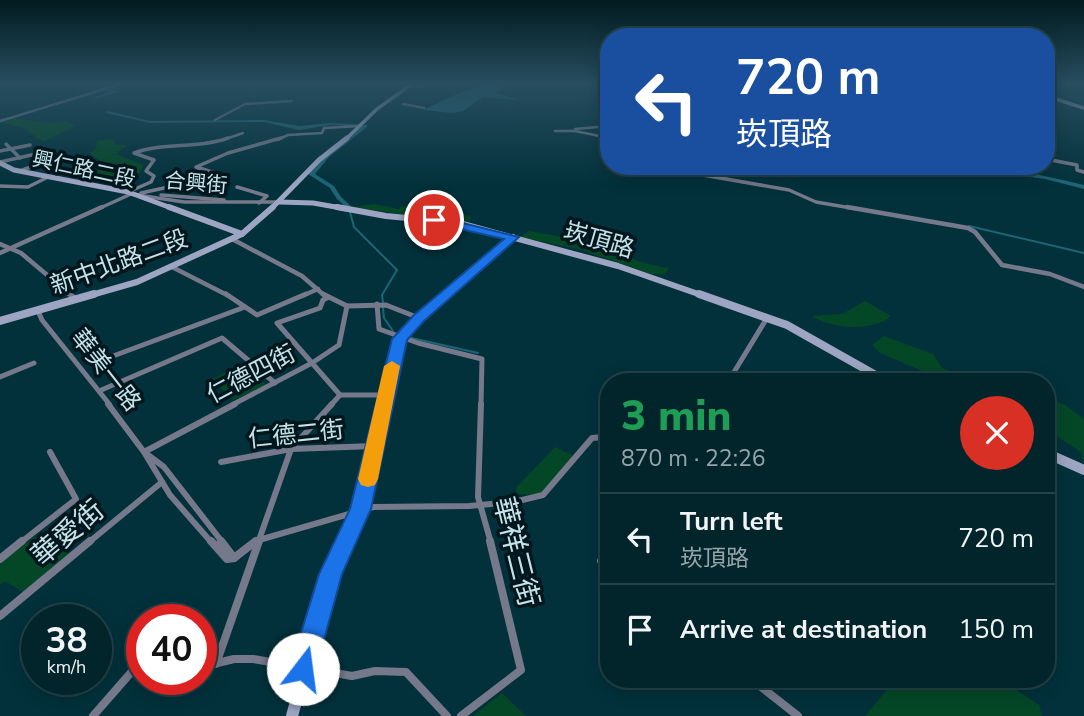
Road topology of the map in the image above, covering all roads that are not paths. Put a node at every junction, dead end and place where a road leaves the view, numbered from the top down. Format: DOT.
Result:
graph roads {
  1 [pos="220,117"];
  2 [pos="369,117"];
  3 [pos="215,120"];
  4 [pos="362,124"];
  5 [pos="600,127"];
  6 [pos="555,131"];
  7 [pos="569,131"];
  8 [pos="243,133"];
  9 [pos="600,136"];
  10 [pos="6,144"];
  11 [pos="30,145"];
  12 [pos="20,147"];
  13 [pos="11,149"];
  14 [pos="0,151"];
  15 [pos="29,156"];
  16 [pos="20,158"];
  17 [pos="1055,161"];
  18 [pos="0,164"];
  19 [pos="19,171"];
  20 [pos="198,171"];
  21 [pos="1084,172"];
  22 [pos="708,175"];
  23 [pos="48,177"];
  24 [pos="172,184"];
  25 [pos="0,186"];
  26 [pos="237,187"];
  27 [pos="132,193"];
  28 [pos="279,202"];
  29 [pos="259,203"];
  30 [pos="459,223"];
  31 [pos="242,234"];
  32 [pos="513,237"];
  33 [pos="232,239"];
  34 [pos="435,240"];
  35 [pos="0,244"];
  36 [pos="15,247"];
  37 [pos="0,253"];
  38 [pos="172,267"];
  39 [pos="1084,286"];
  40 [pos="318,289"];
  41 [pos="327,298"];
  42 [pos="77,299"];
  43 [pos="377,304"];
  44 [pos="346,306"];
  45 [pos="245,307"];
  46 [pos="320,308"];
  47 [pos="38,311"];
  48 [pos="257,316"];
  49 [pos="419,318"];
  50 [pos="767,318"];
  51 [pos="0,321"];
  52 [pos="400,339"];
  53 [pos="105,359"];
  54 [pos="34,363"];
  55 [pos="312,363"];
  56 [pos="733,373"];
  57 [pos="873,373"];
  58 [pos="0,377"];
  59 [pos="275,383"];
  60 [pos="99,391"];
  61 [pos="340,395"];
  62 [pos="387,395"];
  63 [pos="600,437"];
  64 [pos="376,446"];
  65 [pos="291,449"];
  66 [pos="50,452"];
  67 [pos="144,452"];
  68 [pos="1055,457"];
  69 [pos="221,462"];
  70 [pos="1084,470"];
  71 [pos="162,482"];
  72 [pos="481,504"];
  73 [pos="360,509"];
  74 [pos="259,540"];
  75 [pos="234,558"];
  76 [pos="0,559"];
  77 [pos="0,616"];
  78 [pos="217,661"];
  79 [pos="217,664"];
  80 [pos="303,669"];
  81 [pos="126,678"];
  82 [pos="762,688"];
  83 [pos="93,716"];
  84 [pos="292,716"];
  85 [pos="447,716"];
  86 [pos="461,716"];
  87 [pos="798,716"];
  1 -- 3 [label="street"];
  2 -- 4 [label="street, 新中北路二段"];
  4 -- 24 [label="street"];
  4 -- 28 [label="street, 新中北路二段"];
  5 -- 7 [label="street"];
  6 -- 7 [label="street"];
  7 -- 9 [label="street"];
  8 -- 27 [label="street"];
  10 -- 13 [label="street"];
  11 -- 12 [label="street"];
  12 -- 13 [label="street"];
  12 -- 15 [label="street"];
  13 -- 14 [label="street"];
  13 -- 16 [label="street"];
  15 -- 16 [label="street"];
  15 -- 19 [label="street"];
  16 -- 18 [label="street"];
  17 -- 21 [label="street"];
  18 -- 19 [label="street, 興仁路二段"];
  19 -- 23 [label="street, 興仁路二段"];
  20 -- 24 [label="street"];
  22 -- 39 [label="street"];
  23 -- 25 [label="street"];
  23 -- 27 [label="street, 興仁路二段"];
  24 -- 27 [label="street"];
  26 -- 29 [label="street"];
  27 -- 29 [label="street"];
  27 -- 31 [label="street, 興仁路二段"];
  27 -- 36 [label="street"];
  28 -- 29 [label="street"];
  28 -- 30 [label="street, 崁頂路"];
  28 -- 31 [label="street, 新中北路二段"];
  30 -- 32 [label="street, 崁頂路"];
  30 -- 34 [label="street"];
  31 -- 33 [label="street, 新中北路二段"];
  32 -- 49 [label="street"];
  32 -- 50 [label="street, 崁頂路"];
  33 -- 38 [label="street, 新中北路二段"];
  33 -- 40 [label="street"];
  35 -- 36 [label="street"];
  36 -- 37 [label="street"];
  36 -- 42 [label="street, 華美一路"];
  38 -- 42 [label="street, 新中北路二段"];
  38 -- 45 [label="street"];
  40 -- 41 [label="street"];
  40 -- 48 [label="street"];
  41 -- 44 [label="street"];
  41 -- 46 [label="street"];
  42 -- 47 [label="street, 新中北路二段"];
  43 -- 44 [label="street"];
  43 -- 49 [label="street"];
  43 -- 52 [label="street"];
  44 -- 55 [label="street, 仁德四街"];
  45 -- 48 [label="street"];
  45 -- 53 [label="street"];
  46 -- 55 [label="street"];
  47 -- 51 [label="street, 新中北路二段"];
  47 -- 60 [label="street, 華美一路"];
  49 -- 52 [label="street"];
  50 -- 56 [label="street"];
  50 -- 57 [label="street, 崁頂路"];
  52 -- 62 [label="street"];
  52 -- 72 [label="street, 華祥三街"];
  54 -- 58 [label="street"];
  55 -- 59 [label="street, 仁德四街"];
  55 -- 61 [label="street"];
  59 -- 60 [label="street"];
  59 -- 67 [label="street, 仁德四街"];
  60 -- 67 [label="street, 華美一路"];
  61 -- 62 [label="street"];
  61 -- 65 [label="street"];
  62 -- 64 [label="street"];
  63 -- 72 [label="street"];
  64 -- 65 [label="street, 仁德二街"];
  64 -- 73 [label="street"];
  65 -- 69 [label="street, 仁德二街"];
  65 -- 74 [label="street"];
  66 -- 76 [label="street"];
  67 -- 71 [label="street, 華美一路"];
  67 -- 75 [label="street, 華美一路"];
  68 -- 70 [label="street"];
  71 -- 75 [label="street, 華美一路"];
  71 -- 77 [label="street, 華愛街"];
  72 -- 73 [label="street"];
  72 -- 86 [label="street, 華祥三街"];
  73 -- 74 [label="street"];
  73 -- 80 [label="street"];
  74 -- 75 [label="street"];
  74 -- 78 [label="street"];
  79 -- 80 [label="street"];
  80 -- 84 [label="street"];
  80 -- 85 [label="street"];
  81 -- 83 [label="street"];
  82 -- 87 [label="street"];
}
